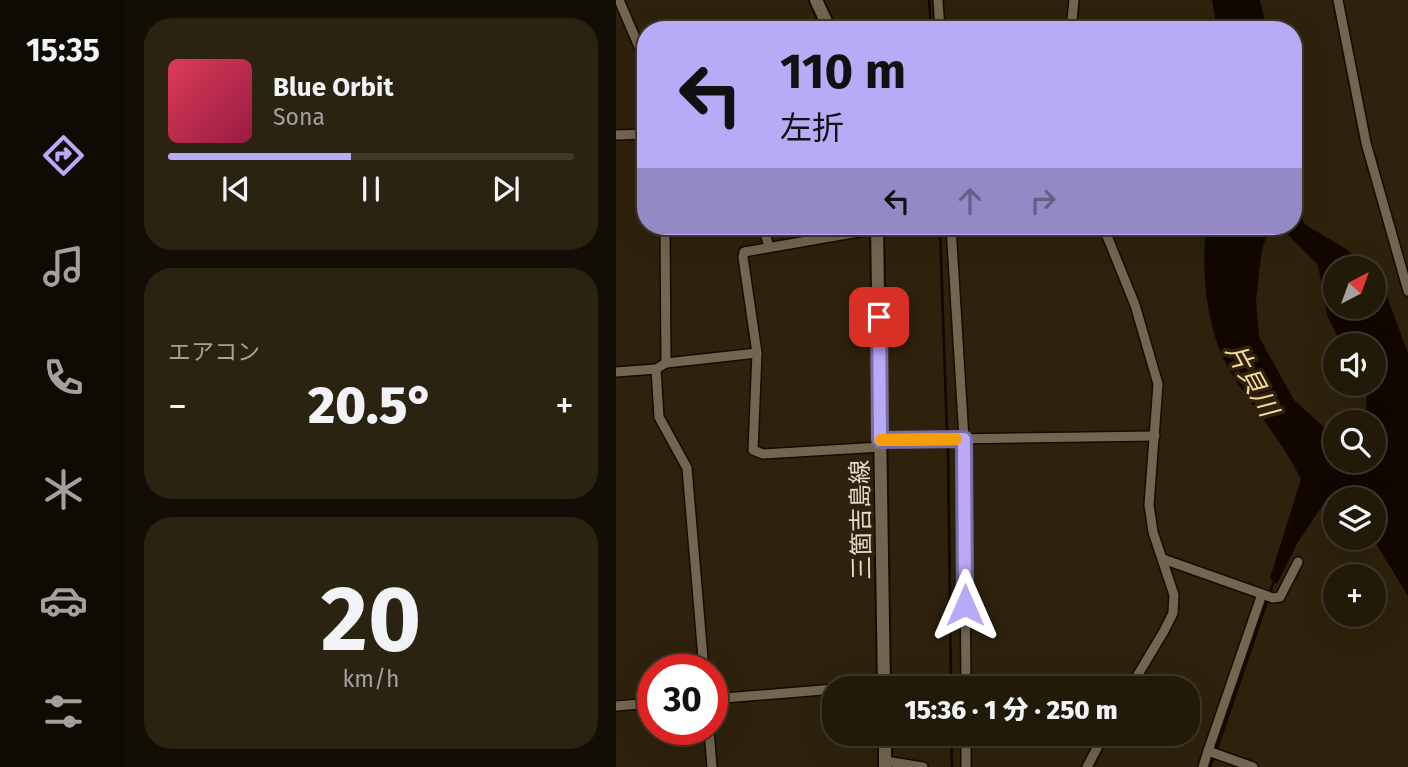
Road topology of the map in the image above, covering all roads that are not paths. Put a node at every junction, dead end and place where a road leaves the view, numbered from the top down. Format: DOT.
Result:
graph roads {
  1 [pos="619,0"];
  2 [pos="816,0"];
  3 [pos="937,0"];
  4 [pos="1074,0"];
  5 [pos="1338,0"];
  6 [pos="826,21"];
  7 [pos="939,21"];
  8 [pos="1072,21"];
  9 [pos="637,42"];
  10 [pos="637,134"];
  11 [pos="616,135"];
  12 [pos="665,235"];
  13 [pos="766,235"];
  14 [pos="813,235"];
  15 [pos="831,235"];
  16 [pos="877,235"];
  17 [pos="951,235"];
  18 [pos="1107,235"];
  19 [pos="814,238"];
  20 [pos="769,247"];
  21 [pos="1408,291"];
  22 [pos="757,353"];
  23 [pos="666,363"];
  24 [pos="656,369"];
  25 [pos="616,372"];
  26 [pos="1155,436"];
  27 [pos="959,439"];
  28 [pos="881,443"];
  29 [pos="1163,559"];
  30 [pos="1298,562"];
  31 [pos="1262,594"];
  32 [pos="703,654"];
  33 [pos="884,676"];
  34 [pos="966,676"];
  35 [pos="1137,676"];
  36 [pos="822,690"];
  37 [pos="728,698"];
  38 [pos="637,705"];
  39 [pos="616,706"];
  40 [pos="710,745"];
  41 [pos="885,746"];
  42 [pos="966,746"];
  43 [pos="1098,746"];
  44 [pos="1209,751"];
  45 [pos="885,764"];
  46 [pos="712,767"];
  47 [pos="923,767"];
  48 [pos="966,767"];
  49 [pos="1087,767"];
  50 [pos="1203,767"];
  51 [pos="1253,767"];
  1 -- 9 [label="street"];
  2 -- 6 [label="main road"];
  3 -- 7 [label="street"];
  4 -- 8 [label="street"];
  5 -- 21 [label="street"];
  10 -- 11 [label="street"];
  12 -- 23 [label="street"];
  13 -- 20 [label="street"];
  14 -- 19 [label="street"];
  15 -- 19 [label="street"];
  16 -- 28 [label="main road, 三箇吉島線"];
  17 -- 27 [label="street"];
  18 -- 26 [label="street"];
  19 -- 20 [label="street"];
  20 -- 22 [label="street"];
  22 -- 23 [label="street"];
  22 -- 28 [label="street"];
  23 -- 24 [label="street"];
  24 -- 25 [label="street"];
  24 -- 32 [label="street"];
  26 -- 27 [label="street"];
  26 -- 29 [label="street"];
  27 -- 28 [label="street"];
  27 -- 34 [label="street"];
  28 -- 33 [label="main road, 三箇吉島線"];
  29 -- 31 [label="street"];
  29 -- 35 [label="street"];
  30 -- 31 [label="street"];
  31 -- 44 [label="street"];
  36 -- 37 [label="street"];
  38 -- 39 [label="street"];
  40 -- 46 [label="street"];
  41 -- 45 [label="main road"];
  42 -- 48 [label="street"];
  43 -- 49 [label="street"];
  44 -- 50 [label="street"];
  44 -- 51 [label="street"];
  45 -- 47 [label="street"];
}
